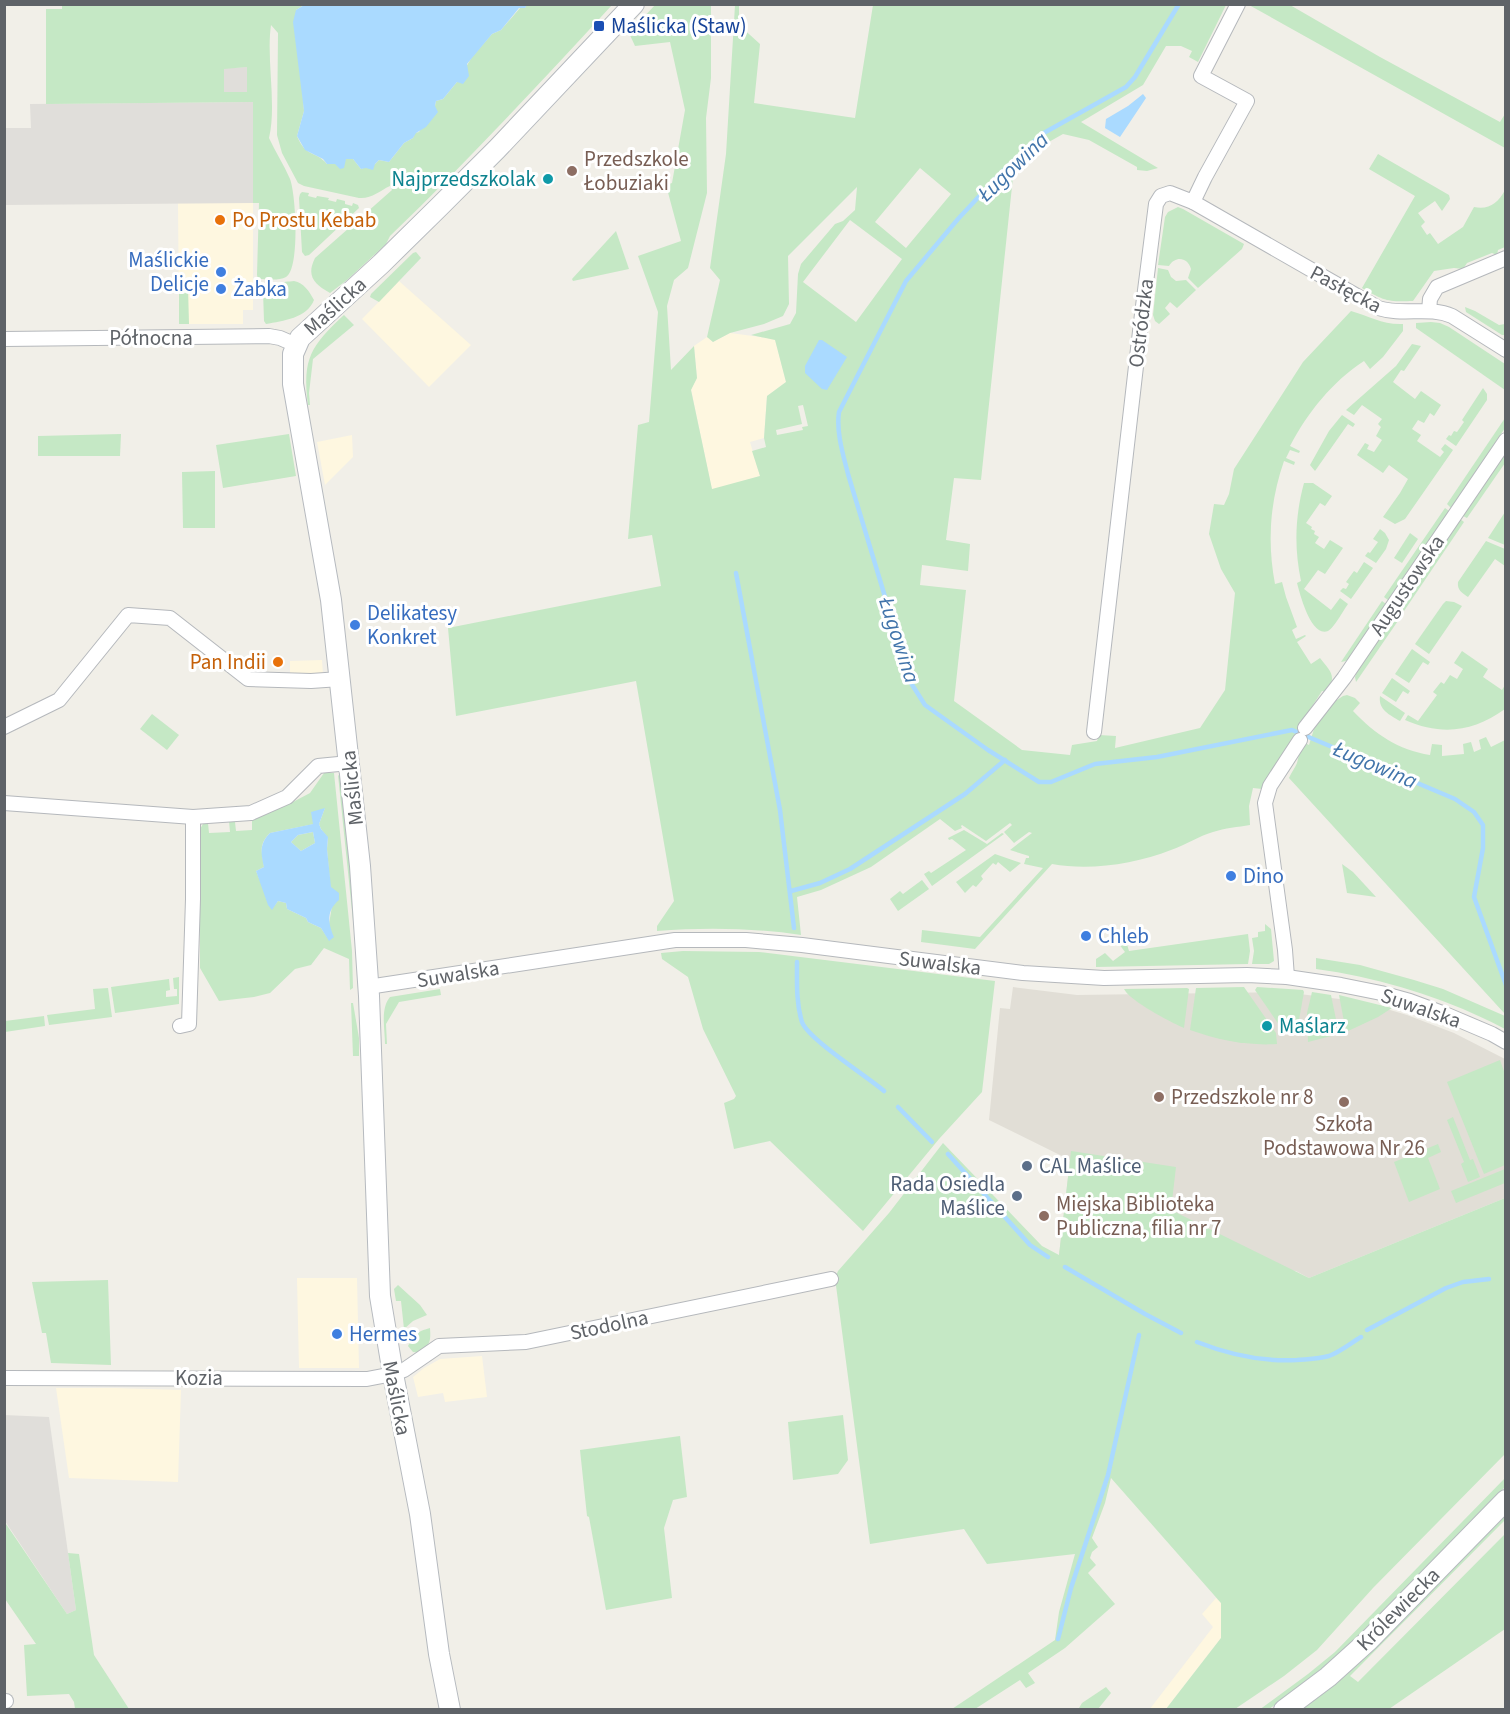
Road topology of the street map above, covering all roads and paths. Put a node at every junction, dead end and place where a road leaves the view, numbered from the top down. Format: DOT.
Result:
graph roads {
  1 [pos="634,4"];
  2 [pos="1238,4"];
  3 [pos="1193,202"];
  4 [pos="1506,258"];
  5 [pos="1429,311"];
  6 [pos="4,339"];
  7 [pos="296,345"];
  8 [pos="1506,350"];
  9 [pos="1506,440"];
  10 [pos="340,679"];
  11 [pos="4,727"];
  12 [pos="1094,732"];
  13 [pos="349,763"];
  14 [pos="4,803"];
  15 [pos="193,817"];
  16 [pos="1287,977"];
  17 [pos="368,987"];
  18 [pos="180,1026"];
  19 [pos="1506,1042"];
  20 [pos="831,1279"];
  21 [pos="393,1374"];
  22 [pos="4,1378"];
  23 [pos="1506,1500"];
  24 [pos="450,1710"];
  25 [pos="1284,1710"];
  1 -- 7 [label="street, Maślicka"];
  2 -- 3 [label="street"];
  3 -- 5 [label="street, Pasłęcka"];
  3 -- 12 [label="street, Ostródzka"];
  4 -- 5 [label="street"];
  5 -- 8 [label="street, Pasłęcka"];
  6 -- 7 [label="street, Północna"];
  7 -- 10 [label="street, Maślicka"];
  9 -- 16 [label="street, Augustowska"];
  10 -- 11 [label="street"];
  10 -- 13 [label="street, Maślicka"];
  13 -- 15 [label="street"];
  13 -- 17 [label="street, Maślicka"];
  14 -- 15 [label="street"];
  15 -- 18 [label="street"];
  16 -- 17 [label="street, Suwalska"];
  16 -- 19 [label="street, Suwalska"];
  17 -- 21 [label="street, Maślicka"];
  20 -- 21 [label="street, Stodolna"];
  21 -- 22 [label="street, Kozia"];
  21 -- 24 [label="street, Maślicka"];
  23 -- 25 [label="street, Królewiecka"];
}
